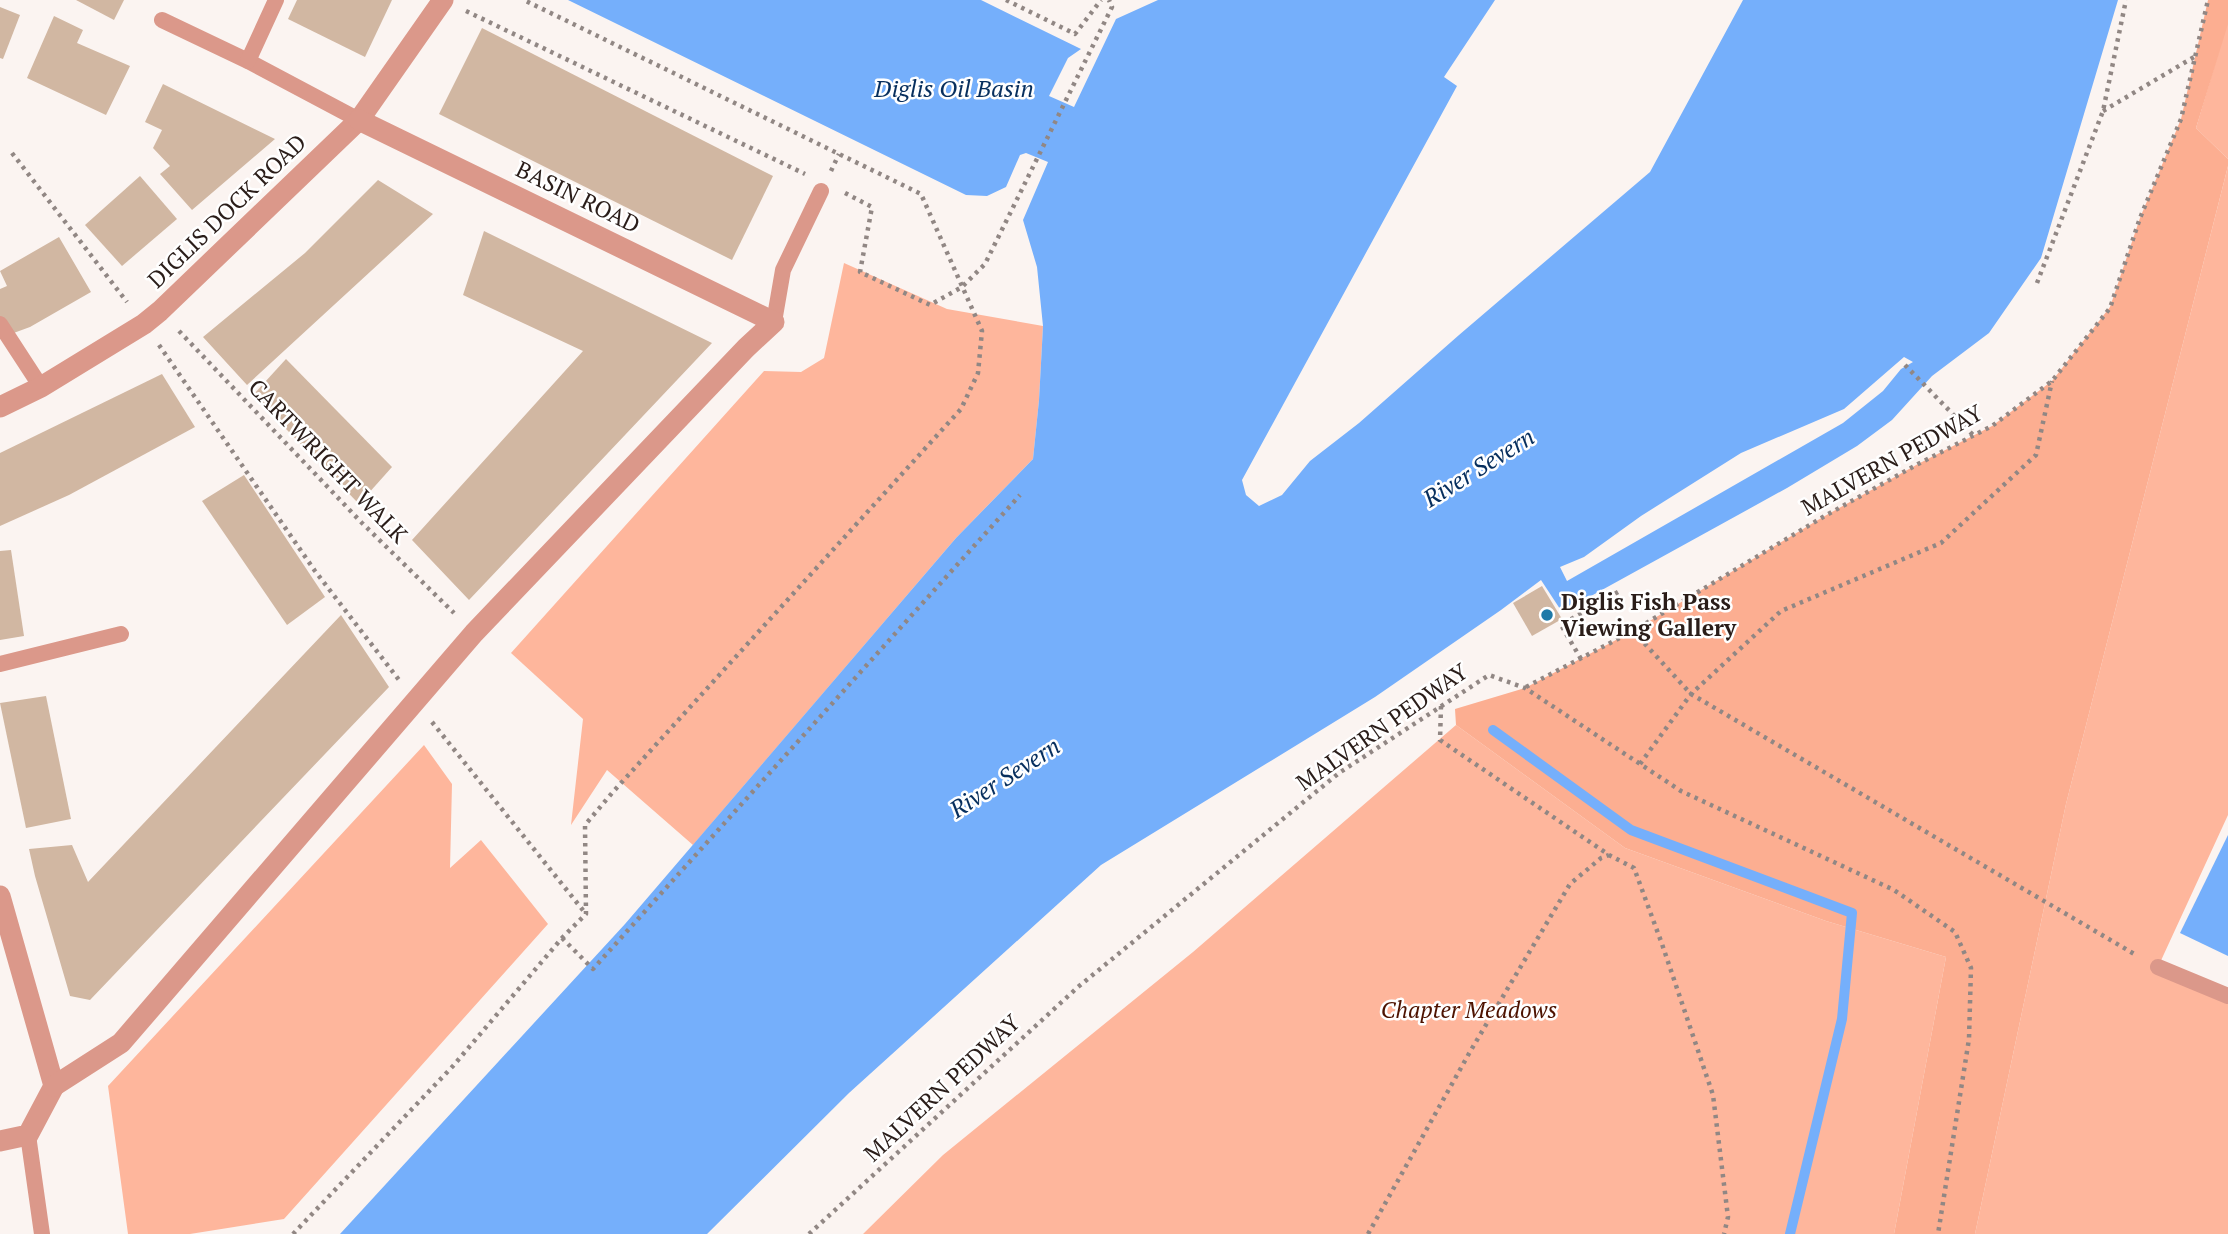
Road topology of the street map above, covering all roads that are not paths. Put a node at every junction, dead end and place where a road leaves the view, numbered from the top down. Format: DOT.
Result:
graph roads {
  1 [pos="276,0"];
  2 [pos="443,0"];
  3 [pos="162,20"];
  4 [pos="248,61"];
  5 [pos="359,120"];
  6 [pos="823,186"];
  7 [pos="774,322"];
  8 [pos="0,324"];
  9 [pos="41,387"];
  10 [pos="0,407"];
  11 [pos="121,634"];
  12 [pos="0,664"];
  13 [pos="0,896"];
  14 [pos="2158,967"];
  15 [pos="2228,996"];
  16 [pos="54,1086"];
  17 [pos="28,1135"];
  18 [pos="0,1142"];
  19 [pos="42,1234"];
  1 -- 4 [label="lane"];
  2 -- 5 [label="street, DIGLIS DOCK ROAD"];
  3 -- 4 [label="lane"];
  4 -- 5 [label="lane"];
  5 -- 7 [label="street, BASIN ROAD"];
  5 -- 9 [label="street, DIGLIS DOCK ROAD"];
  6 -- 7 [label="lane"];
  7 -- 16 [label="street"];
  8 -- 9 [label="lane"];
  9 -- 10 [label="street, DIGLIS DOCK ROAD"];
  11 -- 12 [label="lane"];
  13 -- 16 [label="street"];
  14 -- 15 [label="lane"];
  16 -- 17 [label="street"];
  17 -- 18 [label="street"];
  17 -- 19 [label="lane"];
}
